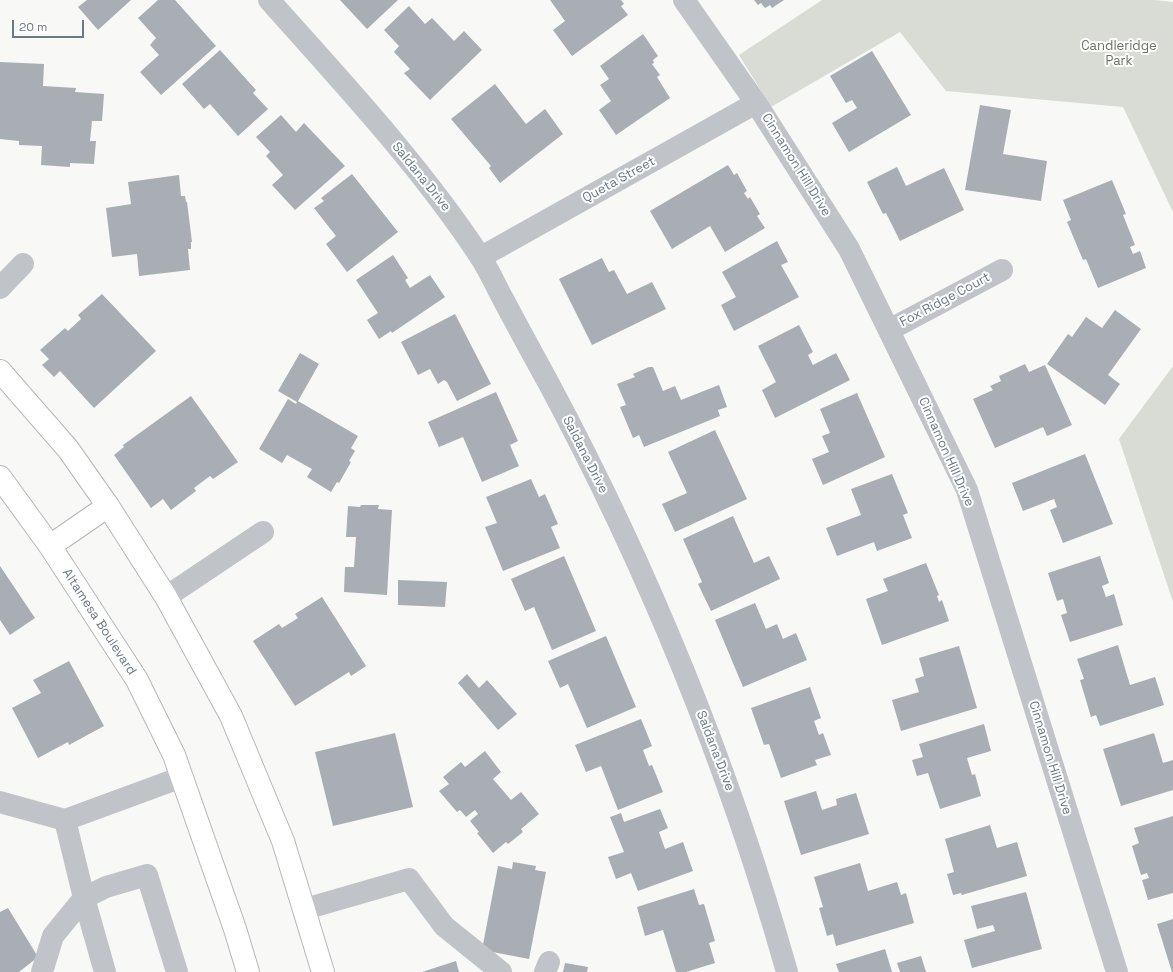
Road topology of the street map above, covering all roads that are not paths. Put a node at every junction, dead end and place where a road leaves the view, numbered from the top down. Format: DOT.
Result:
graph roads {
  1 [pos="269,0"];
  2 [pos="684,0"];
  3 [pos="756,103"];
  4 [pos="481,257"];
  5 [pos="23,264"];
  6 [pos="1002,270"];
  7 [pos="0,288"];
  8 [pos="889,330"];
  9 [pos="0,371"];
  10 [pos="0,477"];
  11 [pos="108,506"];
  12 [pos="262,532"];
  13 [pos="50,546"];
  14 [pos="166,596"];
  15 [pos="182,777"];
  16 [pos="0,802"];
  17 [pos="66,820"];
  18 [pos="84,898"];
  19 [pos="305,909"];
  20 [pos="42,972"];
  21 [pos="106,972"];
  22 [pos="177,972"];
  23 [pos="248,972"];
  24 [pos="323,972"];
  25 [pos="501,972"];
  26 [pos="787,972"];
  27 [pos="1117,972"];
  1 -- 4 [label="street, Saldana Drive"];
  2 -- 3 [label="street, Cinnamon Hill Drive"];
  3 -- 4 [label="street, Queta Street"];
  3 -- 8 [label="street, Cinnamon Hill Drive"];
  4 -- 26 [label="street, Saldana Drive"];
  5 -- 7 [label="street"];
  6 -- 8 [label="street, Fox Ridge Court"];
  8 -- 27 [label="street, Cinnamon Hill Drive"];
  9 -- 11 [label="main road"];
  10 -- 13 [label="main road, Altamesa Boulevard"];
  11 -- 13 [label="main road"];
  11 -- 14 [label="main road"];
  12 -- 14 [label="street"];
  13 -- 15 [label="main road, Altamesa Boulevard"];
  14 -- 19 [label="main road"];
  15 -- 17 [label="street"];
  15 -- 23 [label="main road, Altamesa Boulevard"];
  16 -- 17 [label="street"];
  17 -- 18 [label="street"];
  18 -- 20 [label="street"];
  18 -- 21 [label="street"];
  18 -- 22 [label="street"];
  19 -- 24 [label="main road"];
  19 -- 25 [label="street"];
}
